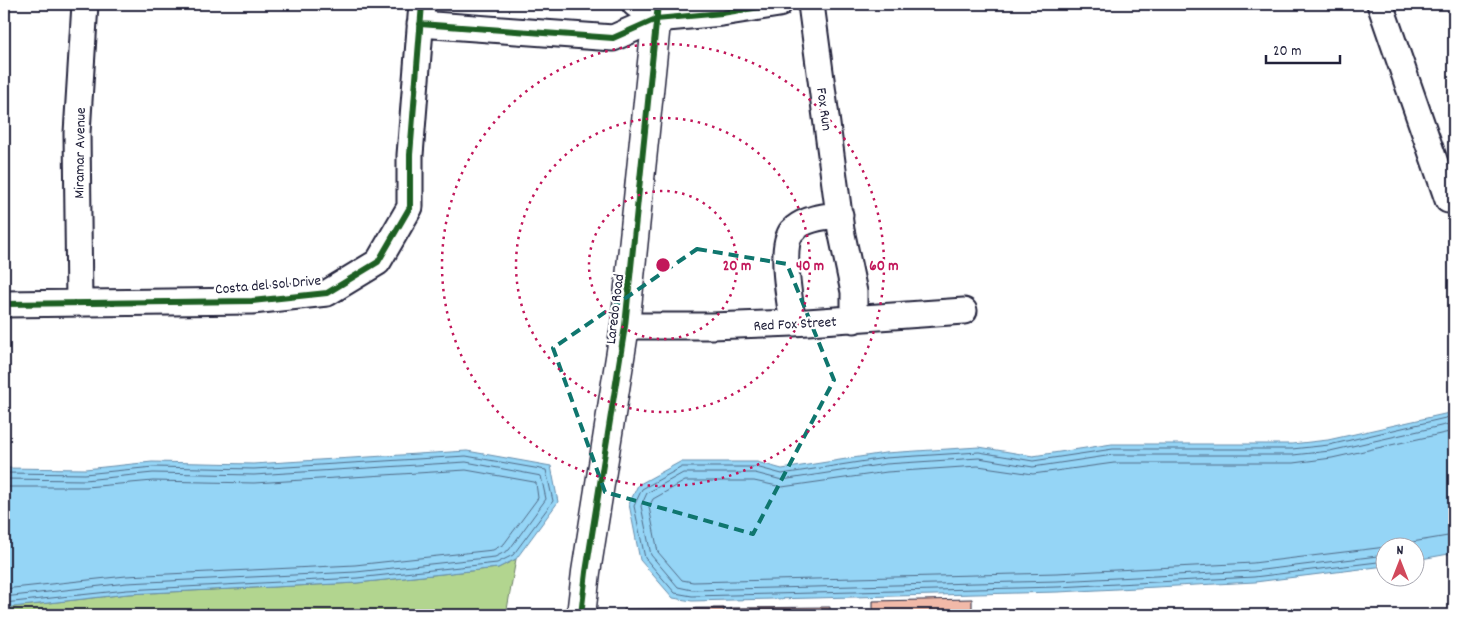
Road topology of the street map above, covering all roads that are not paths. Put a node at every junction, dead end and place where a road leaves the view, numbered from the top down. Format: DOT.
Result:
graph roads {
  1 [pos="85,4"];
  2 [pos="779,4"];
  3 [pos="811,4"];
  4 [pos="1380,4"];
  5 [pos="650,9"];
  6 [pos="421,14"];
  7 [pos="1448,200"];
  8 [pos="840,215"];
  9 [pos="79,303"];
  10 [pos="4,304"];
  11 [pos="964,311"];
  12 [pos="854,320"];
  13 [pos="793,323"];
  14 [pos="625,326"];
  15 [pos="581,615"];
  1 -- 9 [label="street, Miramar Avenue"];
  2 -- 5 [label="street"];
  3 -- 8 [label="street, Fox Run"];
  4 -- 7 [label="street"];
  5 -- 6 [label="street"];
  5 -- 14 [label="street, Laredo Road"];
  6 -- 9 [label="street, Costa del Sol Drive"];
  8 -- 12 [label="street, Fox Run"];
  8 -- 13 [label="street"];
  9 -- 10 [label="street, Costa del Sol Drive"];
  11 -- 12 [label="street, Red Fox Street"];
  12 -- 13 [label="street, Red Fox Street"];
  13 -- 14 [label="street, Red Fox Street"];
  14 -- 15 [label="street, Laredo Road"];
}
